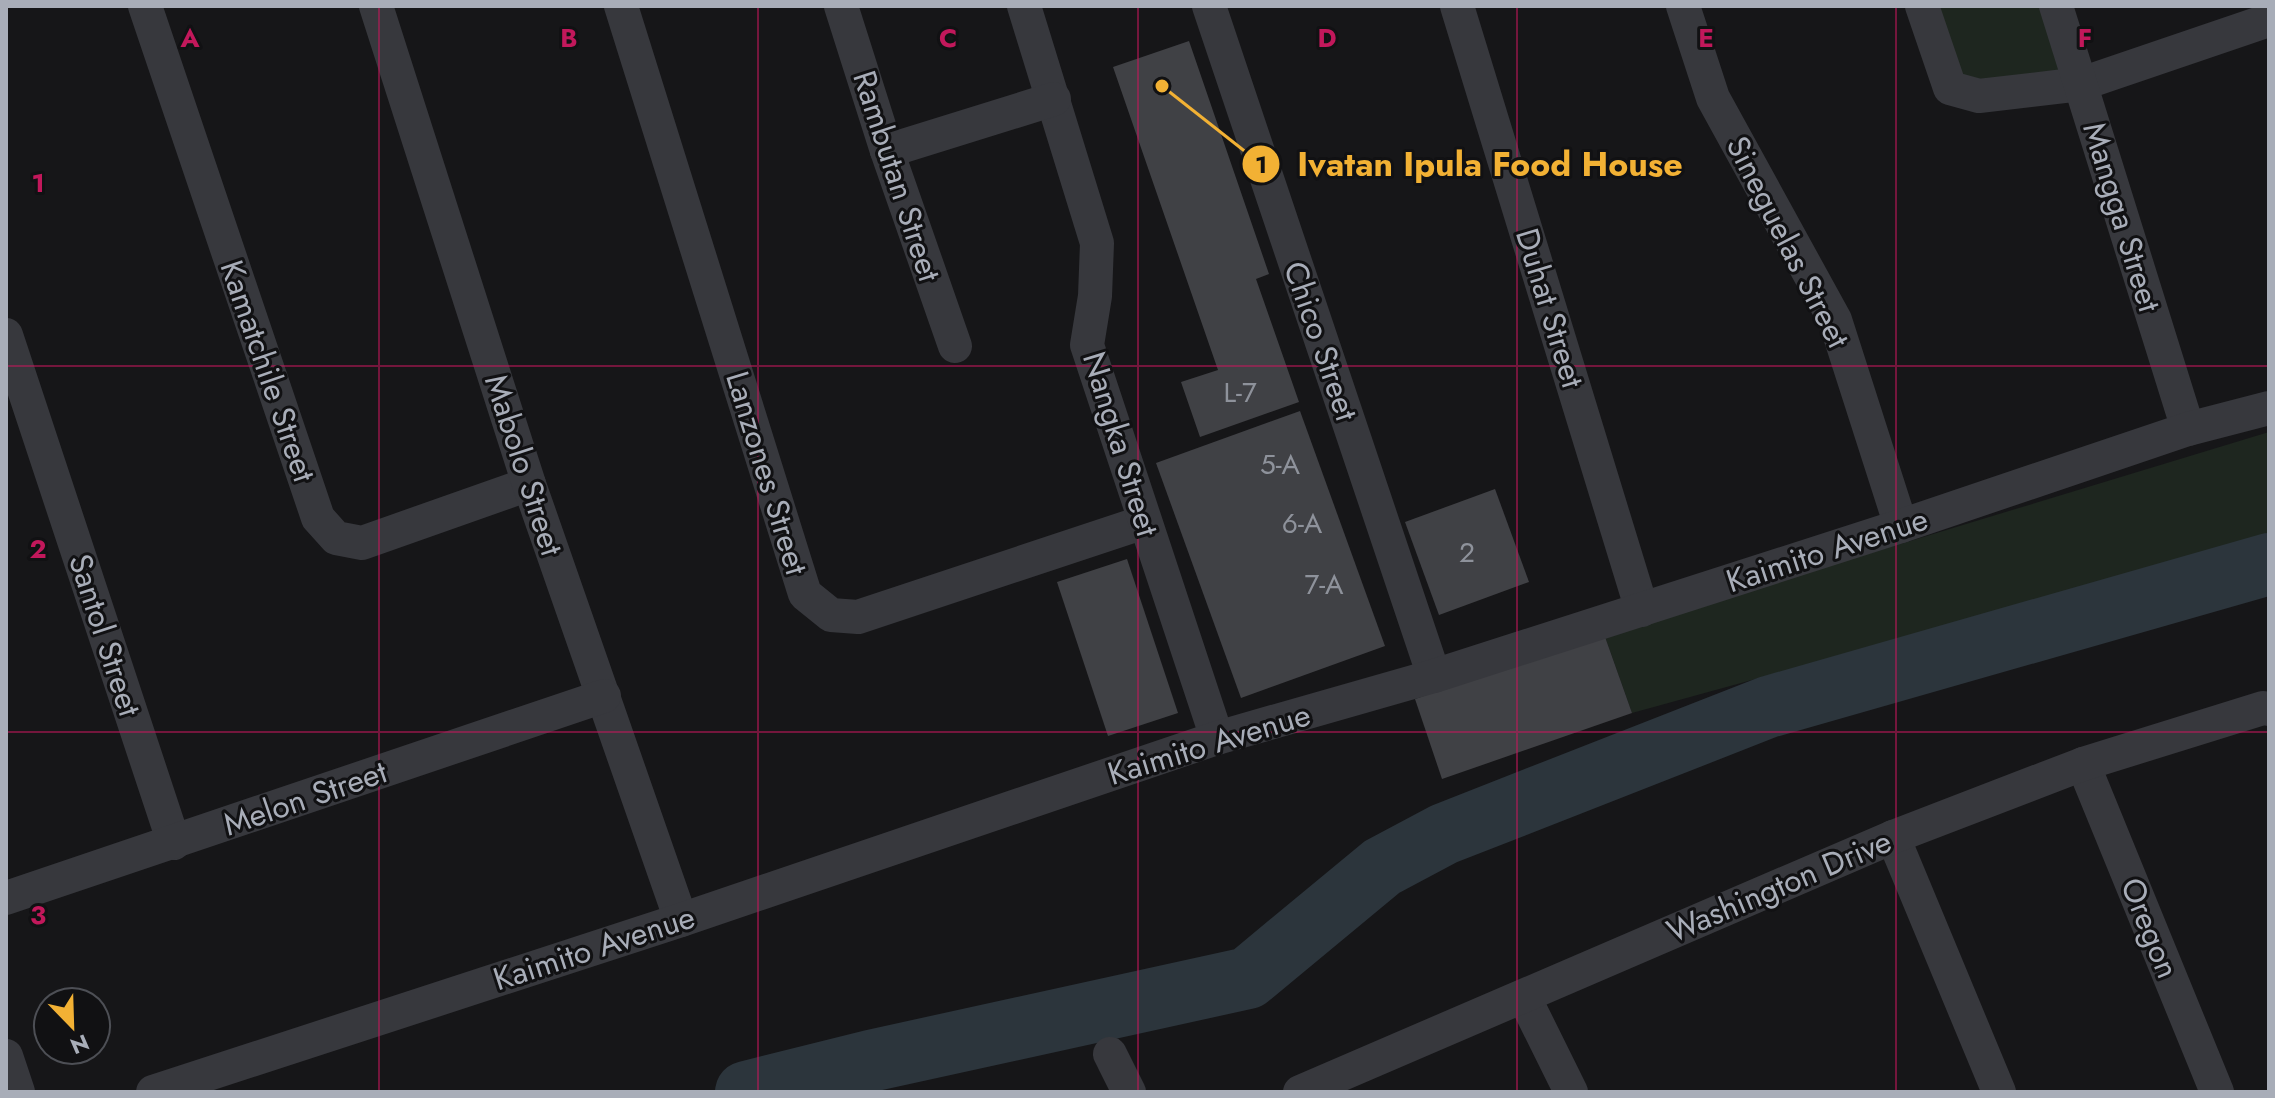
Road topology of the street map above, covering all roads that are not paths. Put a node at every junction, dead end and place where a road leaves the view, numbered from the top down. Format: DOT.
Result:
graph roads {
  1 [pos="145,6"];
  2 [pos="376,6"];
  3 [pos="621,6"];
  4 [pos="841,6"];
  5 [pos="1024,6"];
  6 [pos="1209,6"];
  7 [pos="1457,6"];
  8 [pos="1683,6"];
  9 [pos="1922,6"];
  10 [pos="2056,6"];
  11 [pos="2269,20"];
  12 [pos="2081,84"];
  13 [pos="1054,99"];
  14 [pos="887,151"];
  15 [pos="6,335"];
  16 [pos="955,346"];
  17 [pos="2269,408"];
  18 [pos="2188,429"];
  19 [pos="529,484"];
  20 [pos="1144,522"];
  21 [pos="1901,526"];
  22 [pos="1642,610"];
  23 [pos="1434,676"];
  24 [pos="604,696"];
  25 [pos="2269,709"];
  26 [pos="1217,738"];
  27 [pos="2083,764"];
  28 [pos="1893,837"];
  29 [pos="174,843"];
  30 [pos="6,898"];
  31 [pos="681,920"];
  32 [pos="1524,997"];
  33 [pos="1110,1054"];
  34 [pos="6,1056"];
  35 [pos="1349,1083"];
  36 [pos="18,1092"];
  37 [pos="153,1092"];
  38 [pos="1129,1092"];
  39 [pos="1300,1092"];
  40 [pos="1571,1092"];
  41 [pos="1999,1092"];
  42 [pos="2217,1092"];
  1 -- 19 [label="street, Kamatchile Street"];
  2 -- 19 [label="street, Mabolo Street"];
  3 -- 20 [label="street, Lanzones Street"];
  4 -- 14 [label="street, Rambutan Street"];
  5 -- 13 [label="street, Nangka Street"];
  6 -- 23 [label="street, Chico Street"];
  7 -- 22 [label="street, Duhat Street"];
  8 -- 21 [label="street, Sineguelas Street"];
  9 -- 12 [label="street"];
  10 -- 12 [label="street, Mangga Street"];
  11 -- 12 [label="street"];
  12 -- 18 [label="street, Mangga Street"];
  13 -- 14 [label="street"];
  13 -- 20 [label="street, Nangka Street"];
  14 -- 16 [label="street, Rambutan Street"];
  15 -- 29 [label="street, Santol Street"];
  17 -- 18 [label="street, Kaimito Avenue"];
  18 -- 21 [label="street, Kaimito Avenue"];
  19 -- 24 [label="street, Mabolo Street"];
  20 -- 26 [label="street, Nangka Street"];
  21 -- 22 [label="street, Kaimito Avenue"];
  22 -- 23 [label="street, Kaimito Avenue"];
  23 -- 26 [label="street, Kaimito Avenue"];
  24 -- 29 [label="street, Melon Street"];
  24 -- 31 [label="street, Mabolo Street"];
  25 -- 27 [label="street, Washington Drive"];
  26 -- 31 [label="street, Kaimito Avenue"];
  27 -- 28 [label="street, Washington Drive"];
  27 -- 42 [label="street, Oregon"];
  28 -- 32 [label="street, Washington Drive"];
  28 -- 41 [label="street"];
  29 -- 30 [label="street, Melon Street"];
  31 -- 37 [label="street, Kaimito Avenue"];
  32 -- 35 [label="street, Washington Drive"];
  32 -- 40 [label="street"];
  33 -- 38 [label="street"];
  34 -- 36 [label="street"];
  35 -- 39 [label="street, Washington Drive"];
}
